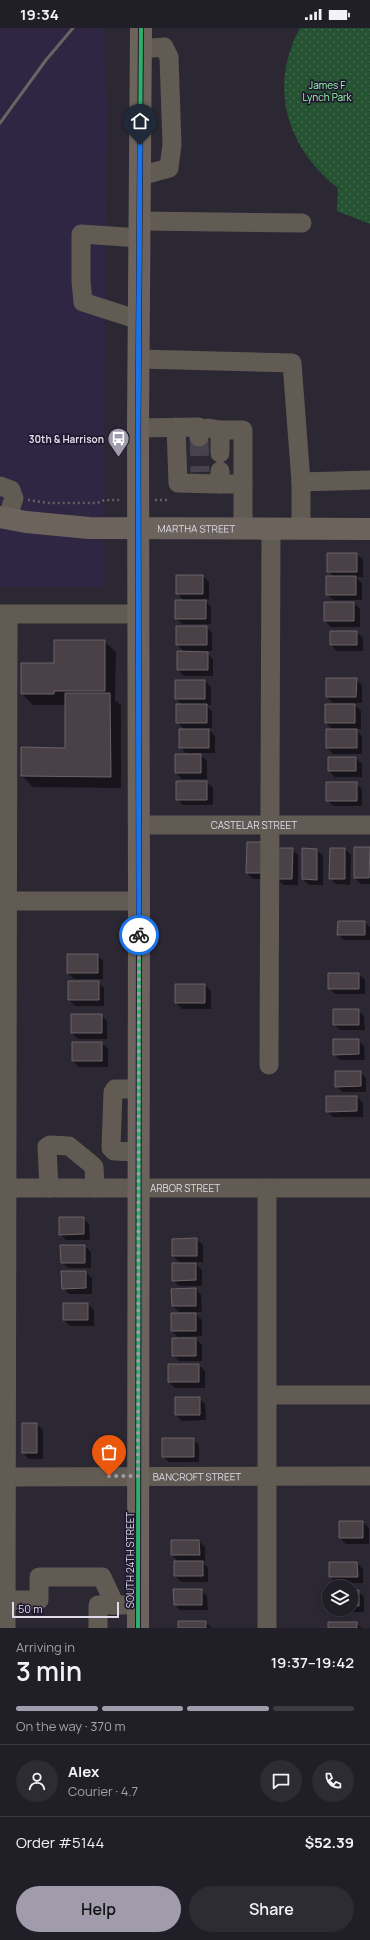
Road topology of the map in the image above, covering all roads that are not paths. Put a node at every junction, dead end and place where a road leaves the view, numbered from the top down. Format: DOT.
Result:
graph roads {
  1 [pos="141,37"];
  2 [pos="140,176"];
  3 [pos="302,223"];
  4 [pos="140,229"];
  5 [pos="139,320"];
  6 [pos="139,359"];
  7 [pos="176,427"];
  8 [pos="138,428"];
  9 [pos="220,430"];
  10 [pos="220,469"];
  11 [pos="370,480"];
  12 [pos="301,482"];
  13 [pos="243,484"];
  14 [pos="7,492"];
  15 [pos="4,518"];
  16 [pos="243,528"];
  17 [pos="138,529"];
  18 [pos="271,529"];
  19 [pos="301,529"];
  20 [pos="370,529"];
  21 [pos="4,614"];
  22 [pos="139,614"];
  23 [pos="139,825"];
  24 [pos="270,825"];
  25 [pos="370,825"];
  26 [pos="4,901"];
  27 [pos="139,901"];
  28 [pos="269,1066"];
  29 [pos="4,1188"];
  30 [pos="48,1188"];
  31 [pos="95,1188"];
  32 [pos="138,1188"];
  33 [pos="267,1188"];
  34 [pos="370,1188"];
  35 [pos="268,1395"];
  36 [pos="370,1395"];
  37 [pos="138,1476"];
  38 [pos="268,1476"];
  39 [pos="370,1476"];
  40 [pos="3,1477"];
  41 [pos="6,1600"];
  42 [pos="138,1604"];
  43 [pos="115,1605"];
  44 [pos="6,1628"];
  45 [pos="98,1628"];
  46 [pos="138,1628"];
  47 [pos="267,1628"];
  1 -- 2 [label="main road, SOUTH 24TH STREET"];
  1 -- 2 [label="street"];
  2 -- 4 [label="main road, SOUTH 24TH STREET"];
  3 -- 4 [label="street"];
  4 -- 5 [label="main road, SOUTH 24TH STREET"];
  4 -- 5 [label="street"];
  5 -- 6 [label="main road, SOUTH 24TH STREET"];
  6 -- 8 [label="main road, SOUTH 24TH STREET"];
  6 -- 12 [label="street"];
  7 -- 8 [label="street"];
  7 -- 9 [label="street"];
  7 -- 10 [label="street"];
  8 -- 17 [label="main road, SOUTH 24TH STREET"];
  9 -- 10 [label="street"];
  9 -- 13 [label="street"];
  10 -- 13 [label="street"];
  11 -- 12 [label="street"];
  12 -- 19 [label="street"];
  13 -- 16 [label="street"];
  14 -- 15 [label="street"];
  15 -- 17 [label="main road, MARTHA STREET"];
  16 -- 17 [label="main road, MARTHA STREET"];
  16 -- 18 [label="main road, MARTHA STREET"];
  17 -- 22 [label="main road, SOUTH 24TH STREET"];
  18 -- 19 [label="main road, MARTHA STREET"];
  18 -- 24 [label="street"];
  19 -- 20 [label="main road, MARTHA STREET"];
  21 -- 22 [label="street"];
  21 -- 26 [label="street"];
  22 -- 23 [label="main road, SOUTH 24TH STREET"];
  23 -- 24 [label="street, CASTELAR STREET"];
  23 -- 27 [label="main road, SOUTH 24TH STREET"];
  24 -- 25 [label="street, CASTELAR STREET"];
  24 -- 28 [label="street"];
  26 -- 27 [label="street"];
  26 -- 29 [label="street"];
  27 -- 32 [label="main road, SOUTH 24TH STREET"];
  29 -- 30 [label="street, ARBOR STREET"];
  29 -- 40 [label="street"];
  30 -- 31 [label="street, ARBOR STREET"];
  30 -- 31 [label="street"];
  31 -- 32 [label="street, ARBOR STREET"];
  32 -- 33 [label="street, ARBOR STREET"];
  32 -- 37 [label="main road, SOUTH 24TH STREET"];
  33 -- 34 [label="street, ARBOR STREET"];
  33 -- 35 [label="street"];
  35 -- 36 [label="street"];
  35 -- 38 [label="street"];
  37 -- 38 [label="street, BANCROFT STREET"];
  37 -- 40 [label="street, BANCROFT STREET"];
  37 -- 42 [label="main road, SOUTH 24TH STREET"];
  38 -- 39 [label="street, BANCROFT STREET"];
  38 -- 47 [label="street"];
  40 -- 41 [label="street"];
  41 -- 43 [label="street"];
  41 -- 44 [label="street"];
  42 -- 43 [label="street"];
  42 -- 46 [label="main road, SOUTH 24TH STREET"];
  43 -- 45 [label="street"];
}
